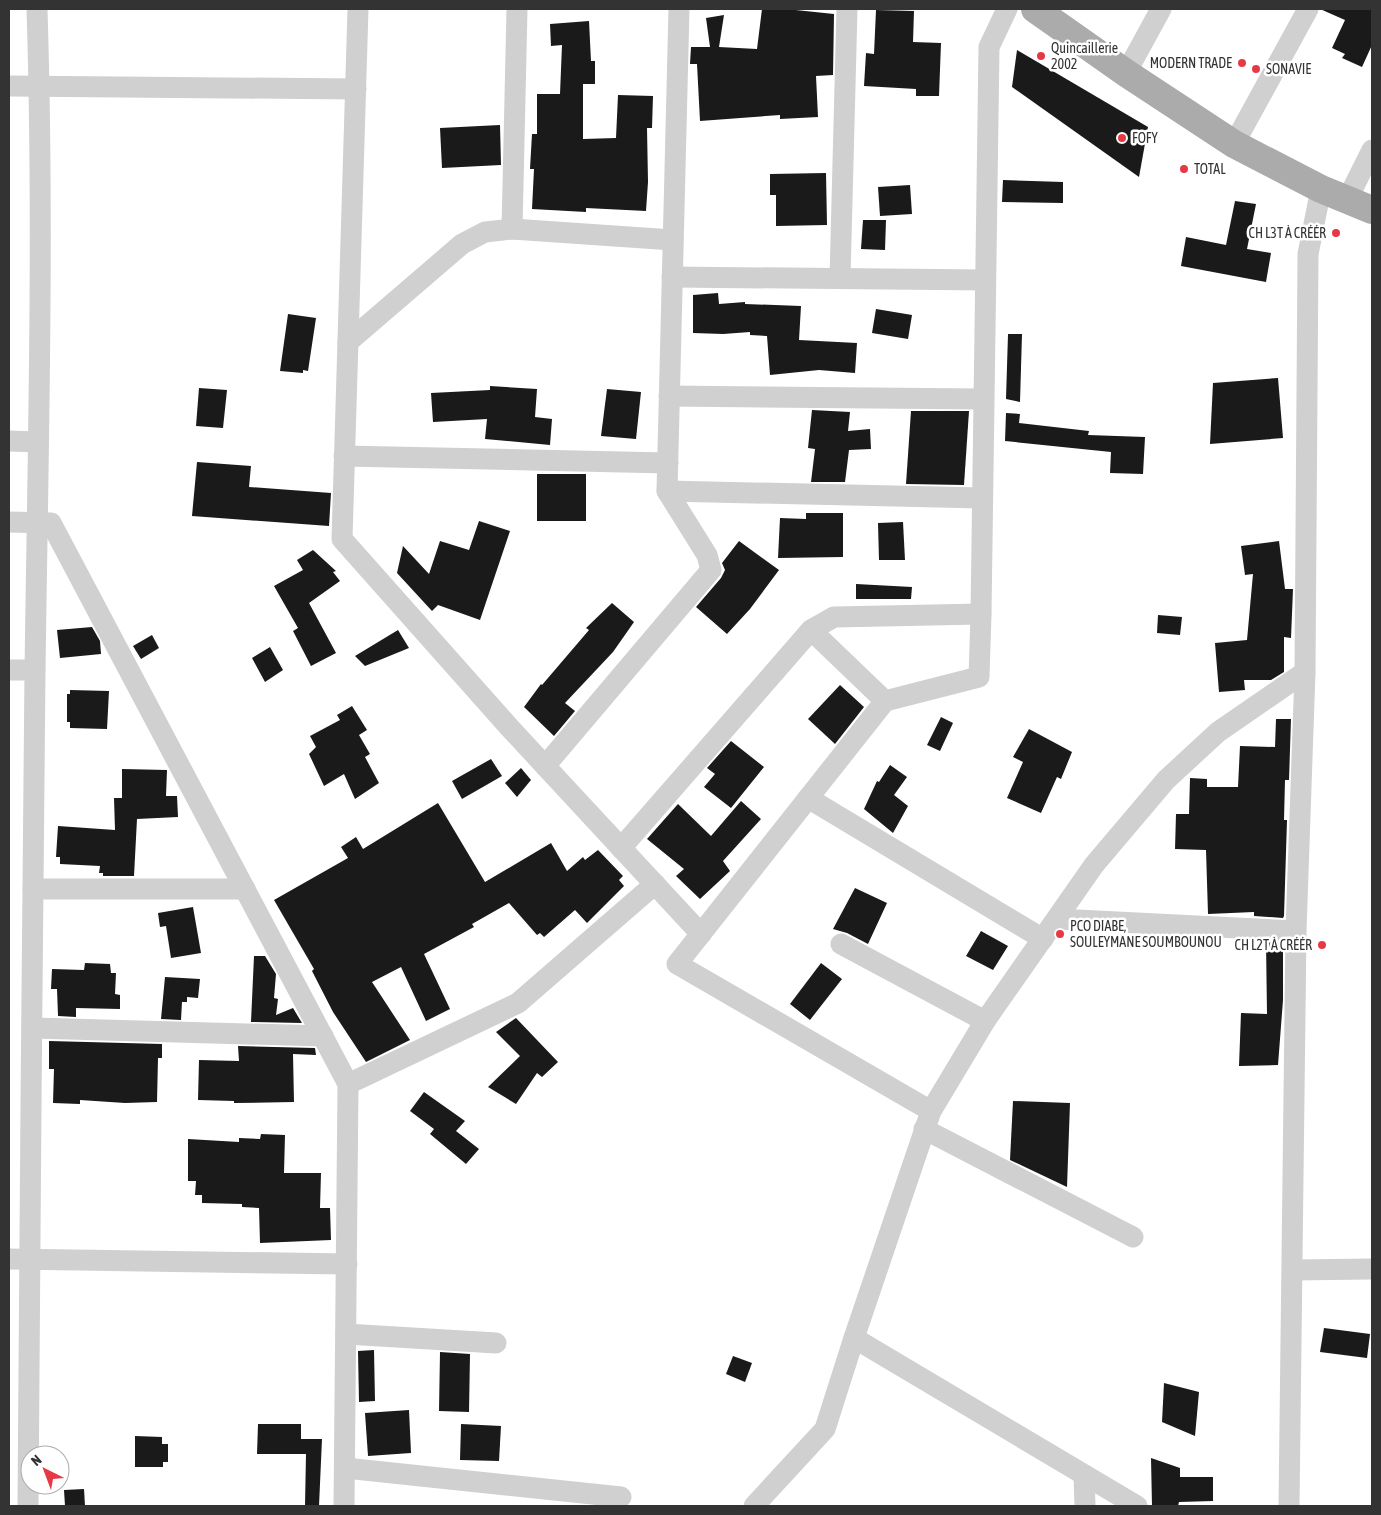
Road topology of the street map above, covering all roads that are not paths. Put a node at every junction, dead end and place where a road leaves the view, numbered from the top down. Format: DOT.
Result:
graph roads {
  1 [pos="37,9"];
  2 [pos="358,9"];
  3 [pos="517,9"];
  4 [pos="679,9"];
  5 [pos="848,9"];
  6 [pos="1007,9"];
  7 [pos="1035,9"];
  8 [pos="1161,9"];
  9 [pos="1308,9"];
  10 [pos="1126,73"];
  11 [pos="9,86"];
  12 [pos="39,86"];
  13 [pos="356,89"];
  14 [pos="1234,144"];
  15 [pos="1372,150"];
  16 [pos="1321,189"];
  17 [pos="1348,200"];
  18 [pos="1372,210"];
  19 [pos="512,229"];
  20 [pos="673,240"];
  21 [pos="672,277"];
  22 [pos="840,278"];
  23 [pos="985,280"];
  24 [pos="348,342"];
  25 [pos="669,396"];
  26 [pos="983,399"];
  27 [pos="9,442"];
  28 [pos="38,442"];
  29 [pos="344,456"];
  30 [pos="668,463"];
  31 [pos="667,491"];
  32 [pos="982,498"];
  33 [pos="9,522"];
  34 [pos="38,523"];
  35 [pos="981,614"];
  36 [pos="811,630"];
  37 [pos="9,670"];
  38 [pos="35,670"];
  39 [pos="1305,672"];
  40 [pos="884,701"];
  41 [pos="545,766"];
  42 [pos="808,798"];
  43 [pos="621,848"];
  44 [pos="655,884"];
  45 [pos="33,889"];
  46 [pos="245,889"];
  47 [pos="1057,919"];
  48 [pos="1296,931"];
  49 [pos="701,934"];
  50 [pos="1043,939"];
  51 [pos="841,944"];
  52 [pos="985,1021"];
  53 [pos="32,1028"];
  54 [pos="323,1036"];
  55 [pos="348,1084"];
  56 [pos="928,1120"];
  57 [pos="1133,1237"];
  58 [pos="9,1259"];
  59 [pos="30,1259"];
  60 [pos="347,1264"];
  61 [pos="1372,1269"];
  62 [pos="1293,1270"];
  63 [pos="346,1334"];
  64 [pos="854,1338"];
  65 [pos="496,1343"];
  66 [pos="345,1468"];
  67 [pos="1084,1475"];
  68 [pos="621,1497"];
  69 [pos="28,1506"];
  70 [pos="344,1506"];
  71 [pos="754,1506"];
  72 [pos="1085,1506"];
  73 [pos="1137,1506"];
  74 [pos="1289,1506"];
  1 -- 12 [label="street"];
  2 -- 13 [label="street"];
  3 -- 19 [label="street"];
  4 -- 20 [label="street"];
  5 -- 22 [label="street"];
  6 -- 23 [label="street"];
  7 -- 10 [label="main road"];
  8 -- 10 [label="street"];
  9 -- 14 [label="street"];
  10 -- 14 [label="main road"];
  11 -- 12 [label="street"];
  12 -- 13 [label="street"];
  12 -- 28 [label="street"];
  13 -- 24 [label="street"];
  14 -- 16 [label="main road"];
  15 -- 17 [label="street"];
  16 -- 17 [label="main road"];
  16 -- 39 [label="street"];
  17 -- 18 [label="main road"];
  19 -- 20 [label="street"];
  19 -- 24 [label="street"];
  20 -- 21 [label="street"];
  21 -- 22 [label="street"];
  21 -- 25 [label="street"];
  22 -- 23 [label="street"];
  23 -- 26 [label="street"];
  24 -- 29 [label="street"];
  25 -- 26 [label="street"];
  25 -- 30 [label="street"];
  26 -- 32 [label="street"];
  27 -- 28 [label="street"];
  28 -- 34 [label="street"];
  29 -- 30 [label="street"];
  29 -- 41 [label="street"];
  30 -- 31 [label="street"];
  31 -- 32 [label="street"];
  31 -- 41 [label="street"];
  32 -- 35 [label="street"];
  33 -- 34 [label="street"];
  34 -- 38 [label="street"];
  34 -- 46 [label="street"];
  35 -- 36 [label="street"];
  35 -- 40 [label="street"];
  36 -- 40 [label="street"];
  36 -- 43 [label="street"];
  37 -- 38 [label="street"];
  38 -- 45 [label="street"];
  39 -- 47 [label="street"];
  39 -- 48 [label="street"];
  40 -- 42 [label="street"];
  41 -- 43 [label="street"];
  42 -- 49 [label="street"];
  42 -- 50 [label="street"];
  43 -- 44 [label="street"];
  44 -- 49 [label="street"];
  44 -- 55 [label="street"];
  45 -- 46 [label="street"];
  45 -- 53 [label="street"];
  46 -- 54 [label="street"];
  47 -- 48 [label="street"];
  47 -- 50 [label="street"];
  48 -- 62 [label="street"];
  49 -- 56 [label="street"];
  50 -- 52 [label="street"];
  51 -- 52 [label="street"];
  52 -- 56 [label="street"];
  53 -- 54 [label="street"];
  53 -- 59 [label="street"];
  54 -- 55 [label="street"];
  55 -- 60 [label="street"];
  56 -- 57 [label="street"];
  56 -- 64 [label="street"];
  58 -- 59 [label="street"];
  59 -- 60 [label="street"];
  59 -- 69 [label="street"];
  60 -- 63 [label="street"];
  61 -- 62 [label="street"];
  62 -- 74 [label="street"];
  63 -- 65 [label="street"];
  63 -- 66 [label="street"];
  64 -- 67 [label="street"];
  64 -- 71 [label="street"];
  66 -- 68 [label="street"];
  66 -- 70 [label="street"];
  67 -- 72 [label="street"];
  67 -- 73 [label="street"];
}
